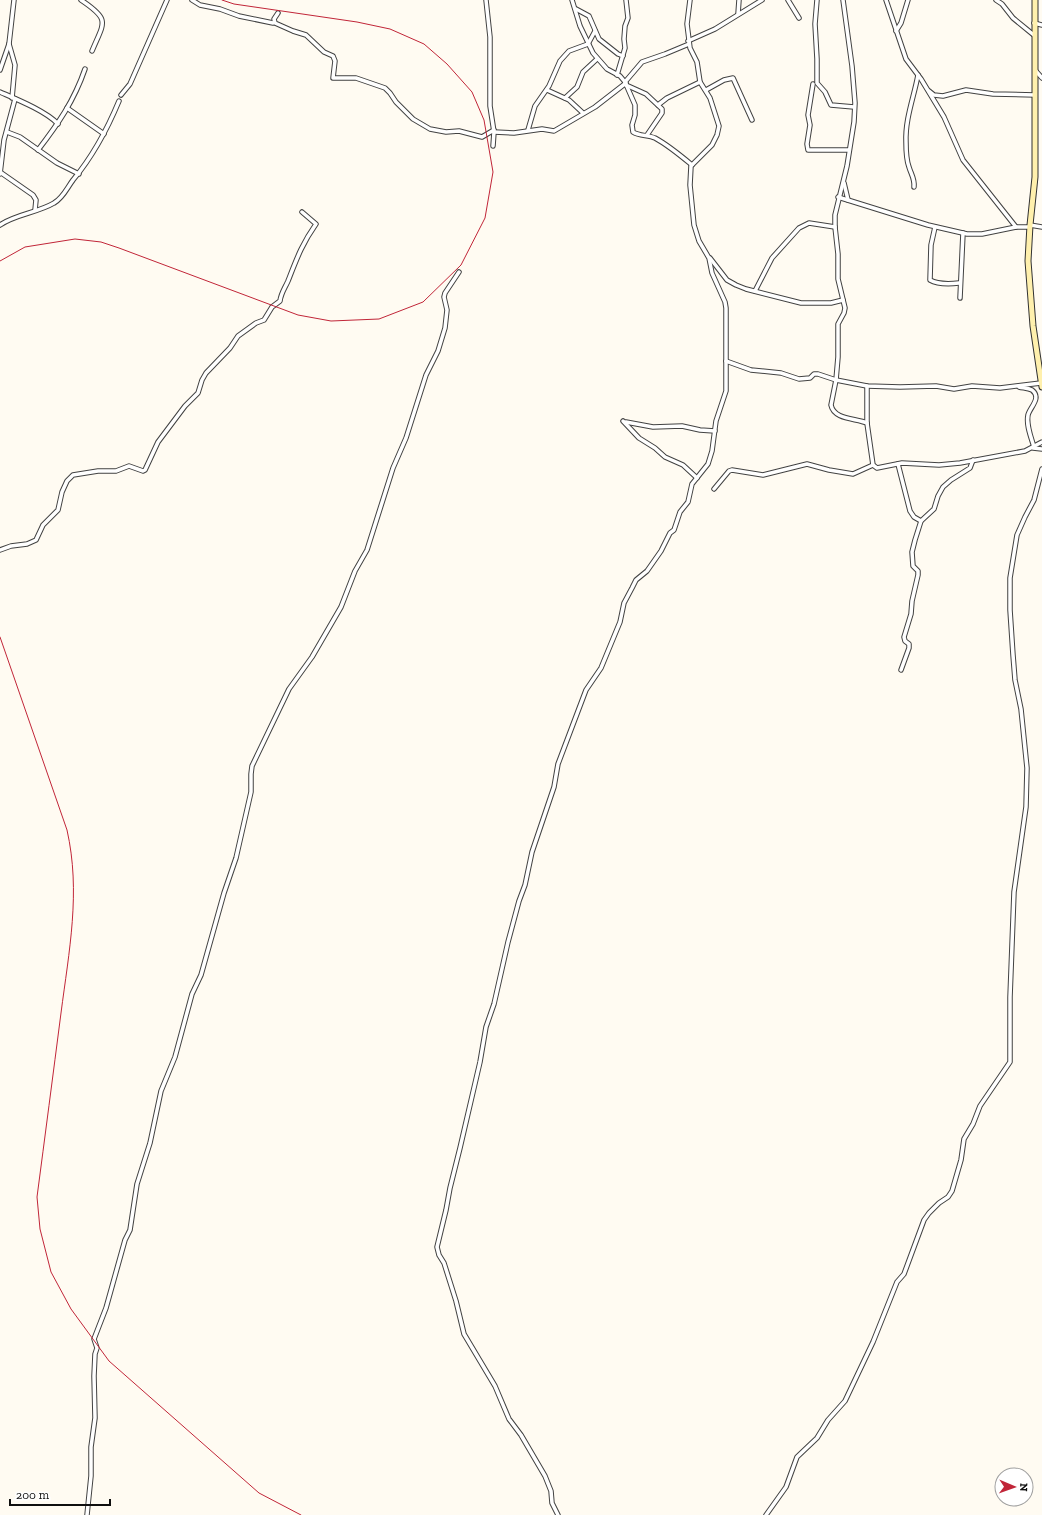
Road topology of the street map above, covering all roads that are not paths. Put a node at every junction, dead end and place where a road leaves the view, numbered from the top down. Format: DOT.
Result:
graph roads {
  1 [pos="14,0"];
  2 [pos="81,0"];
  3 [pos="167,0"];
  4 [pos="192,0"];
  5 [pos="486,0"];
  6 [pos="572,0"];
  7 [pos="626,0"];
  8 [pos="690,0"];
  9 [pos="739,0"];
  10 [pos="762,0"];
  11 [pos="788,0"];
  12 [pos="817,0"];
  13 [pos="843,0"];
  14 [pos="886,0"];
  15 [pos="908,0"];
  16 [pos="996,0"];
  17 [pos="1035,0"];
  18 [pos="576,9"];
  19 [pos="278,13"];
  20 [pos="738,14"];
  21 [pos="799,18"];
  22 [pos="273,23"];
  23 [pos="1034,23"];
  24 [pos="1042,25"];
  25 [pos="595,31"];
  26 [pos="896,31"];
  27 [pos="1035,36"];
  28 [pos="688,42"];
  29 [pos="9,44"];
  30 [pos="588,44"];
  31 [pos="92,51"];
  32 [pos="623,56"];
  33 [pos="597,59"];
  34 [pos="2,63"];
  35 [pos="85,69"];
  36 [pos="1034,69"];
  37 [pos="0,70"];
  38 [pos="617,75"];
  39 [pos="918,75"];
  40 [pos="1042,78"];
  41 [pos="700,82"];
  42 [pos="626,84"];
  43 [pos="813,84"];
  44 [pos="547,90"];
  45 [pos="706,90"];
  46 [pos="928,90"];
  47 [pos="0,92"];
  48 [pos="121,95"];
  49 [pos="1035,95"];
  50 [pos="14,98"];
  51 [pos="565,98"];
  52 [pos="119,101"];
  53 [pos="658,105"];
  54 [pos="67,108"];
  55 [pos="854,108"];
  56 [pos="583,112"];
  57 [pos="73,113"];
  58 [pos="63,115"];
  59 [pos="752,120"];
  60 [pos="58,124"];
  61 [pos="528,130"];
  62 [pos="494,131"];
  63 [pos="7,132"];
  64 [pos="104,134"];
  65 [pos="647,135"];
  66 [pos="493,146"];
  67 [pos="38,150"];
  68 [pos="849,150"];
  69 [pos="1,156"];
  70 [pos="692,165"];
  71 [pos="0,173"];
  72 [pos="79,174"];
  73 [pos="843,182"];
  74 [pos="914,187"];
  75 [pos="838,198"];
  76 [pos="848,200"];
  77 [pos="35,210"];
  78 [pos="302,212"];
  79 [pos="0,225"];
  80 [pos="1030,226"];
  81 [pos="835,227"];
  82 [pos="935,227"];
  83 [pos="1016,227"];
  84 [pos="1042,227"];
  85 [pos="963,233"];
  86 [pos="710,258"];
  87 [pos="459,272"];
  88 [pos="959,283"];
  89 [pos="755,291"];
  90 [pos="960,298"];
  91 [pos="843,300"];
  92 [pos="726,361"];
  93 [pos="836,380"];
  94 [pos="1042,385"];
  95 [pos="867,386"];
  96 [pos="1018,386"];
  97 [pos="867,423"];
  98 [pos="715,431"];
  99 [pos="1042,442"];
  100 [pos="1033,447"];
  101 [pos="1042,449"];
  102 [pos="973,460"];
  103 [pos="898,464"];
  104 [pos="874,465"];
  105 [pos="1042,469"];
  106 [pos="697,478"];
  107 [pos="714,489"];
  108 [pos="922,521"];
  109 [pos="0,550"];
  110 [pos="901,670"];
  111 [pos="87,1515"];
  112 [pos="558,1515"];
  113 [pos="766,1515"];
  1 -- 29 [label="street"];
  2 -- 31 [label="street"];
  3 -- 48 [label="street"];
  4 -- 22 [label="street"];
  5 -- 62 [label="street"];
  6 -- 18 [label="street"];
  7 -- 32 [label="street"];
  8 -- 28 [label="street"];
  9 -- 20 [label="street"];
  10 -- 20 [label="street"];
  11 -- 21 [label="street"];
  12 -- 55 [label="street"];
  13 -- 55 [label="street"];
  14 -- 26 [label="street"];
  15 -- 26 [label="street"];
  16 -- 27 [label="street"];
  17 -- 23 [label="street"];
  18 -- 25 [label="street"];
  18 -- 30 [label="street"];
  19 -- 62 [label="street"];
  20 -- 28 [label="street"];
  23 -- 24 [label="street"];
  23 -- 27 [label="street"];
  25 -- 30 [label="street"];
  25 -- 32 [label="street"];
  26 -- 39 [label="street"];
  27 -- 36 [label="street"];
  28 -- 41 [label="street"];
  28 -- 42 [label="street"];
  29 -- 34 [label="street"];
  29 -- 50 [label="street"];
  30 -- 33 [label="street"];
  30 -- 44 [label="street"];
  32 -- 38 [label="street"];
  33 -- 38 [label="street"];
  33 -- 51 [label="street"];
  34 -- 37 [label="street"];
  35 -- 54 [label="street"];
  36 -- 40 [label="street"];
  36 -- 49 [label="street"];
  38 -- 42 [label="street"];
  39 -- 46 [label="street"];
  39 -- 74 [label="street"];
  41 -- 45 [label="street"];
  41 -- 53 [label="street"];
  42 -- 53 [label="street"];
  42 -- 56 [label="street"];
  42 -- 65 [label="street"];
  43 -- 68 [label="street"];
  44 -- 51 [label="street"];
  44 -- 61 [label="street"];
  45 -- 59 [label="street"];
  45 -- 70 [label="street"];
  46 -- 49 [label="street"];
  46 -- 83 [label="street"];
  47 -- 50 [label="street"];
  49 -- 80 [label="street"];
  50 -- 60 [label="street"];
  50 -- 63 [label="street"];
  51 -- 56 [label="street"];
  52 -- 64 [label="street"];
  53 -- 65 [label="street"];
  54 -- 57 [label="street"];
  54 -- 58 [label="street"];
  55 -- 68 [label="street"];
  56 -- 61 [label="street"];
  57 -- 58 [label="street"];
  57 -- 64 [label="street"];
  58 -- 60 [label="street"];
  60 -- 67 [label="street"];
  61 -- 62 [label="street"];
  62 -- 66 [label="street"];
  63 -- 67 [label="street"];
  63 -- 69 [label="street"];
  64 -- 72 [label="street"];
  65 -- 70 [label="street"];
  67 -- 72 [label="street"];
  68 -- 73 [label="street"];
  69 -- 71 [label="street"];
  70 -- 86 [label="street"];
  71 -- 77 [label="street"];
  72 -- 77 [label="street"];
  73 -- 75 [label="street"];
  73 -- 76 [label="street"];
  75 -- 76 [label="street"];
  75 -- 81 [label="street"];
  76 -- 82 [label="street"];
  77 -- 79 [label="street"];
  78 -- 109 [label="street"];
  80 -- 83 [label="street"];
  80 -- 84 [label="street"];
  80 -- 94 [label="street"];
  81 -- 89 [label="street"];
  81 -- 91 [label="street"];
  82 -- 85 [label="street"];
  82 -- 88 [label="street"];
  83 -- 85 [label="street"];
  85 -- 88 [label="street"];
  86 -- 89 [label="street"];
  86 -- 92 [label="street"];
  87 -- 111 [label="street"];
  88 -- 90 [label="street"];
  89 -- 91 [label="street"];
  91 -- 93 [label="street"];
  92 -- 93 [label="street"];
  92 -- 98 [label="street"];
  93 -- 95 [label="street"];
  93 -- 97 [label="street"];
  94 -- 96 [label="street"];
  95 -- 96 [label="street"];
  95 -- 97 [label="street"];
  96 -- 100 [label="street"];
  97 -- 104 [label="street"];
  98 -- 106 [label="street"];
  98 -- 106 [label="street"];
  99 -- 100 [label="street"];
  100 -- 101 [label="street"];
  100 -- 102 [label="street"];
  102 -- 103 [label="street"];
  102 -- 108 [label="street"];
  103 -- 104 [label="street"];
  103 -- 108 [label="street"];
  104 -- 107 [label="street"];
  105 -- 113 [label="street"];
  106 -- 112 [label="street"];
  108 -- 110 [label="street"];
}
